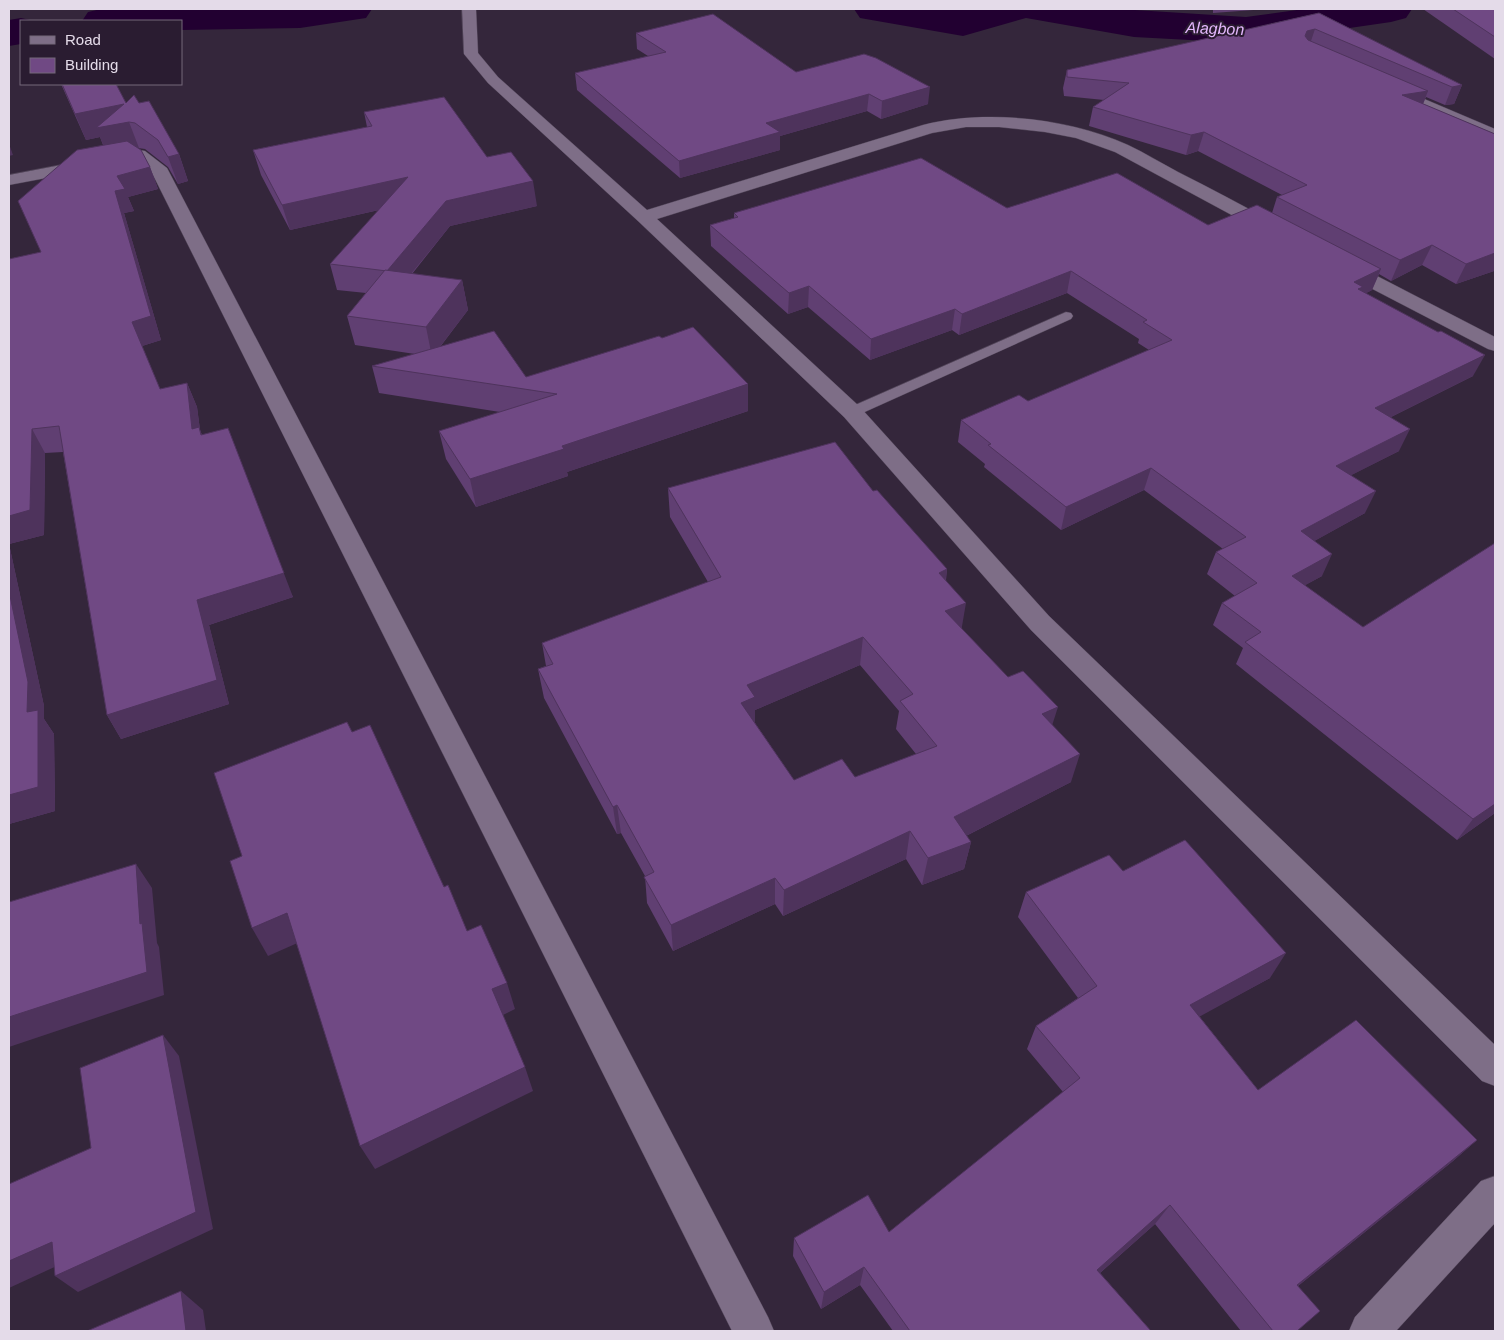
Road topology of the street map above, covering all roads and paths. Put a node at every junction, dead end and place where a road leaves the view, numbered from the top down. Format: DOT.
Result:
graph roads {
  1 [pos="469,9"];
  2 [pos="1371,81"];
  3 [pos="1495,135"];
  4 [pos="9,180"];
  5 [pos="644,217"];
  6 [pos="1287,237"];
  7 [pos="1322,255"];
  8 [pos="1066,316"];
  9 [pos="1495,345"];
  10 [pos="852,412"];
  11 [pos="1495,1070"];
  12 [pos="1495,1195"];
  13 [pos="754,1331"];
  14 [pos="1369,1331"];
  1 -- 5 [label="street"];
  2 -- 3 [label="street"];
  4 -- 13 [label="street"];
  5 -- 6 [label="street"];
  5 -- 10 [label="street"];
  7 -- 9 [label="street"];
  8 -- 10 [label="lane"];
  10 -- 11 [label="street"];
  12 -- 14 [label="street"];
}
